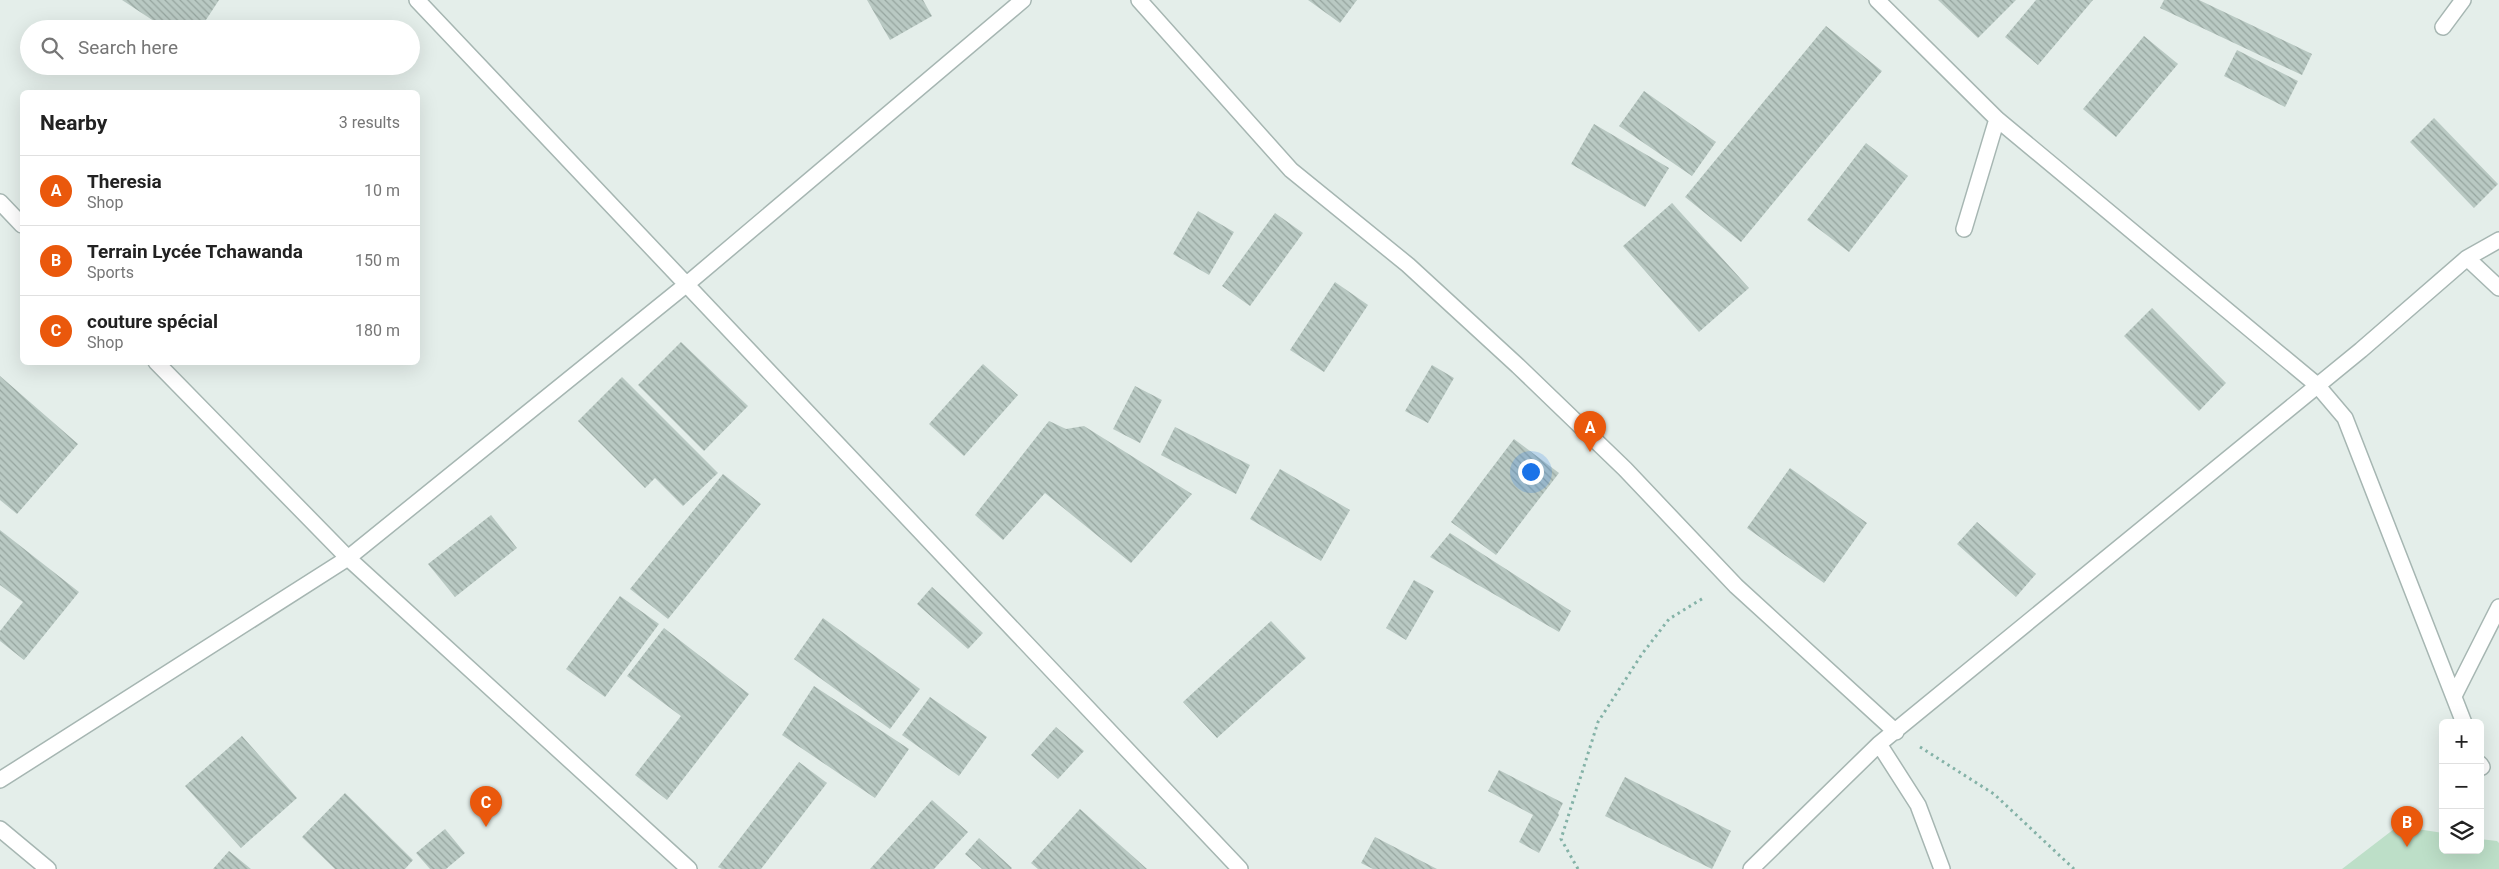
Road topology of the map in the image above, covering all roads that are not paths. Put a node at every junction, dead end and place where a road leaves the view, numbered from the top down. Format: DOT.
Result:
graph roads {
  1 [pos="417,0"];
  2 [pos="1023,0"];
  3 [pos="1139,0"];
  4 [pos="1878,0"];
  5 [pos="2463,0"];
  6 [pos="2443,27"];
  7 [pos="1997,118"];
  8 [pos="0,202"];
  9 [pos="20,223"];
  10 [pos="1964,229"];
  11 [pos="2499,240"];
  12 [pos="2467,258"];
  13 [pos="687,284"];
  14 [pos="2499,288"];
  15 [pos="159,365"];
  16 [pos="2317,384"];
  17 [pos="348,558"];
  18 [pos="2499,608"];
  19 [pos="2454,696"];
  20 [pos="2463,719"];
  21 [pos="1896,732"];
  22 [pos="1879,744"];
  23 [pos="0,780"];
  24 [pos="0,829"];
  25 [pos="48,869"];
  26 [pos="689,869"];
  27 [pos="1240,869"];
  28 [pos="1751,869"];
  29 [pos="1942,869"];
  1 -- 13 [label="street"];
  2 -- 13 [label="street"];
  3 -- 21 [label="street"];
  4 -- 7 [label="street"];
  5 -- 6 [label="street"];
  7 -- 10 [label="street"];
  7 -- 16 [label="street"];
  8 -- 9 [label="street"];
  11 -- 12 [label="street"];
  12 -- 14 [label="street"];
  12 -- 16 [label="street"];
  13 -- 17 [label="street"];
  13 -- 27 [label="street"];
  15 -- 17 [label="street"];
  16 -- 19 [label="street"];
  16 -- 21 [label="street"];
  17 -- 23 [label="street"];
  17 -- 26 [label="street"];
  18 -- 19 [label="street"];
  19 -- 20 [label="street"];
  21 -- 22 [label="street"];
  22 -- 28 [label="street"];
  22 -- 29 [label="street"];
  24 -- 25 [label="street"];
}
